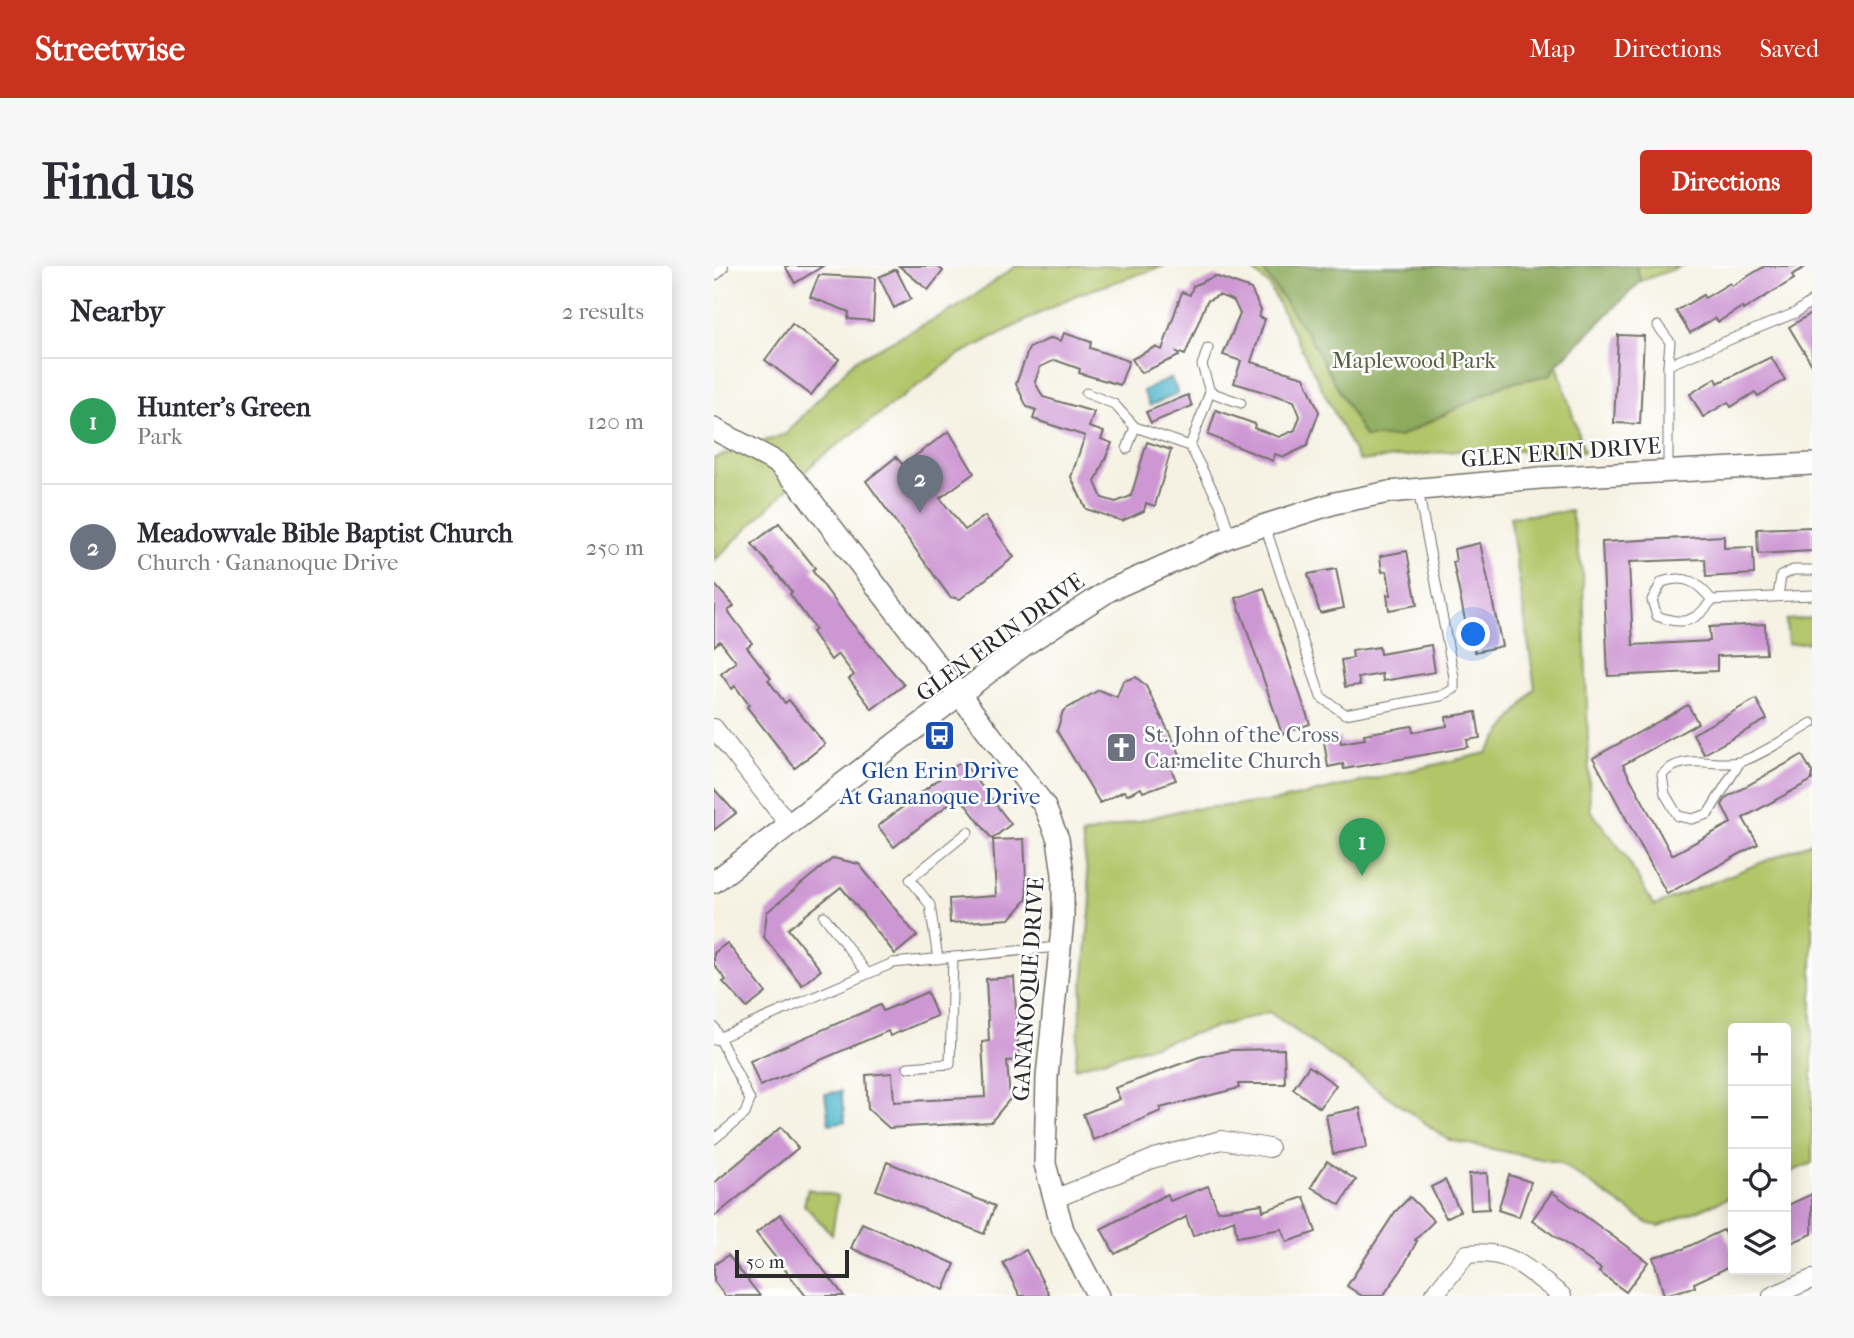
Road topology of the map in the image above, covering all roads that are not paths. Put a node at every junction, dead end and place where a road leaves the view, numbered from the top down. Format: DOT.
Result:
graph roads {
  1 [pos="719,266"];
  2 [pos="714,271"];
  3 [pos="1812,300"];
  4 [pos="1658,326"];
  5 [pos="1208,348"];
  6 [pos="1668,365"];
  7 [pos="1210,392"];
  8 [pos="1086,393"];
  9 [pos="1241,403"];
  10 [pos="1135,427"];
  11 [pos="714,429"];
  12 [pos="1190,446"];
  13 [pos="1127,449"];
  14 [pos="1812,464"];
  15 [pos="1668,471"];
  16 [pos="1418,490"];
  17 [pos="1265,524"];
  18 [pos="1231,536"];
  19 [pos="1812,570"];
  20 [pos="1812,595"];
  21 [pos="1778,596"];
  22 [pos="1712,600"];
  23 [pos="961,695"];
  24 [pos="1812,723"];
  25 [pos="714,728"];
  26 [pos="1740,762"];
  27 [pos="790,826"];
  28 [pos="968,832"];
  29 [pos="714,882"];
  30 [pos="824,916"];
  31 [pos="1060,947"];
  32 [pos="953,957"];
  33 [pos="938,959"];
  34 [pos="867,973"];
  35 [pos="714,1027"];
  36 [pos="716,1038"];
  37 [pos="908,1067"];
  38 [pos="714,1139"];
  39 [pos="1269,1147"];
  40 [pos="1054,1199"];
  41 [pos="1812,1279"];
  42 [pos="1098,1296"];
  43 [pos="1433,1296"];
  44 [pos="1562,1296"];
  45 [pos="1772,1296"];
  1 -- 2 [label="street"];
  3 -- 6 [label="lane"];
  4 -- 6 [label="lane"];
  5 -- 7 [label="lane"];
  6 -- 15 [label="lane"];
  7 -- 9 [label="lane"];
  7 -- 12 [label="lane"];
  8 -- 10 [label="lane"];
  10 -- 12 [label="lane"];
  10 -- 13 [label="lane"];
  11 -- 23 [label="street, GANANOQUE DRIVE"];
  12 -- 18 [label="lane"];
  14 -- 15 [label="street, GLEN ERIN DRIVE"];
  15 -- 16 [label="street, GLEN ERIN DRIVE"];
  16 -- 17 [label="street, GLEN ERIN DRIVE"];
  16 -- 17 [label="lane"];
  17 -- 18 [label="street, GLEN ERIN DRIVE"];
  18 -- 23 [label="street, GLEN ERIN DRIVE"];
  19 -- 21 [label="lane"];
  20 -- 21 [label="lane"];
  21 -- 22 [label="lane"];
  22 -- 22 [label="lane"];
  23 -- 27 [label="street, GLEN ERIN DRIVE"];
  23 -- 31 [label="street, GANANOQUE DRIVE"];
  24 -- 26 [label="lane"];
  25 -- 27 [label="street"];
  26 -- 26 [label="lane"];
  27 -- 29 [label="street, GLEN ERIN DRIVE"];
  28 -- 33 [label="lane"];
  30 -- 34 [label="lane"];
  31 -- 32 [label="lane"];
  31 -- 40 [label="street, GANANOQUE DRIVE"];
  32 -- 33 [label="lane"];
  32 -- 37 [label="lane"];
  33 -- 34 [label="lane"];
  34 -- 36 [label="lane"];
  35 -- 36 [label="lane"];
  36 -- 38 [label="lane"];
  39 -- 40 [label="street"];
  40 -- 42 [label="street, GANANOQUE DRIVE"];
  41 -- 45 [label="street"];
  43 -- 44 [label="street"];
}
